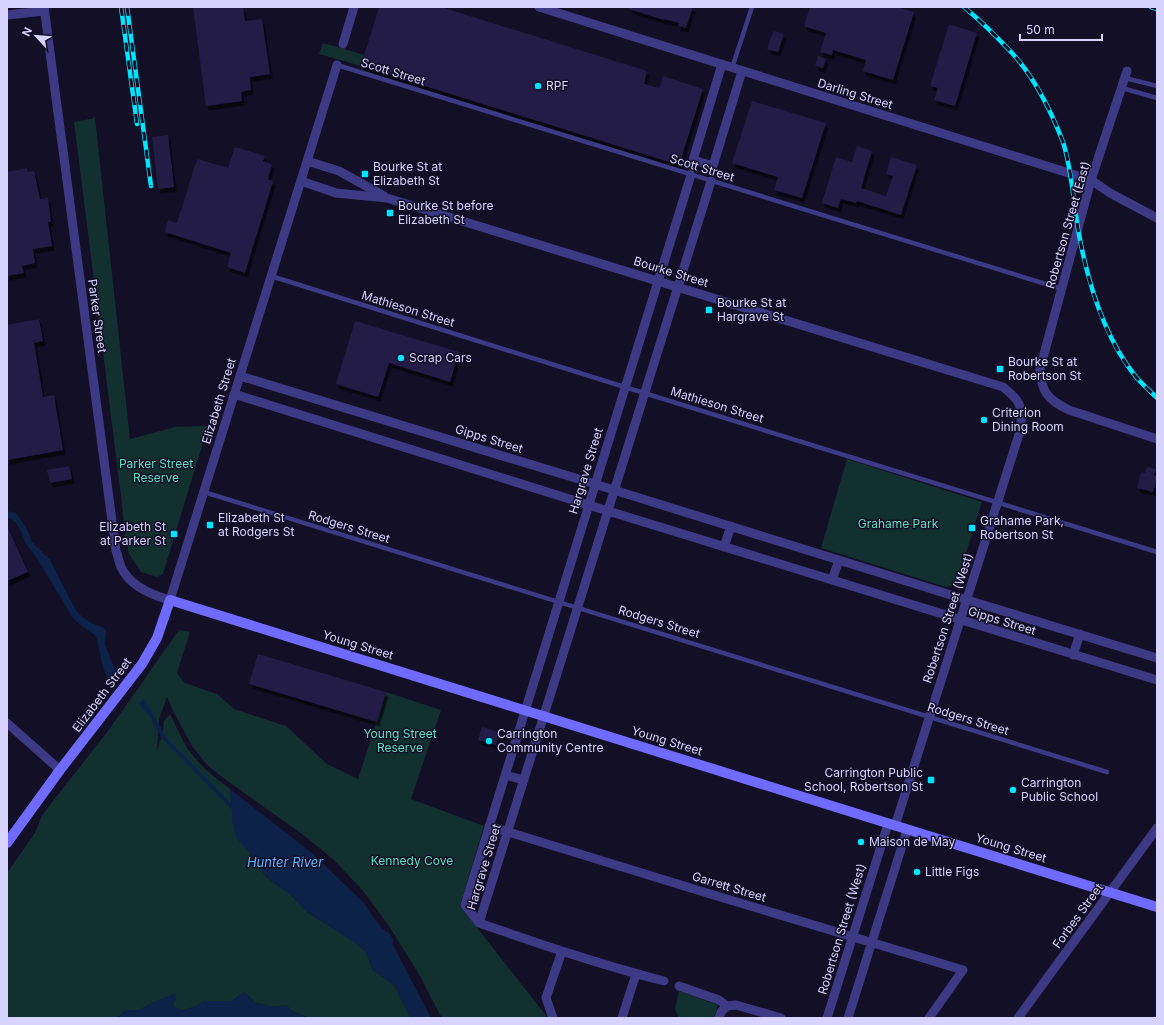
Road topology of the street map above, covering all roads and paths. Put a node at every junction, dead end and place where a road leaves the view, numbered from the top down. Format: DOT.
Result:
graph roads {
  1 [pos="354,7"];
  2 [pos="539,7"];
  3 [pos="752,7"];
  4 [pos="44,9"];
  5 [pos="7,15"];
  6 [pos="343,44"];
  7 [pos="722,64"];
  8 [pos="337,65"];
  9 [pos="732,68"];
  10 [pos="742,71"];
  11 [pos="1125,79"];
  12 [pos="1157,86"];
  13 [pos="1157,98"];
  14 [pos="307,160"];
  15 [pos="691,175"];
  16 [pos="1092,180"];
  17 [pos="301,181"];
  18 [pos="711,181"];
  19 [pos="387,198"];
  20 [pos="1157,218"];
  21 [pos="271,276"];
  22 [pos="658,281"];
  23 [pos="678,287"];
  24 [pos="1062,289"];
  25 [pos="240,376"];
  26 [pos="625,387"];
  27 [pos="645,393"];
  28 [pos="234,394"];
  29 [pos="1014,396"];
  30 [pos="1157,438"];
  31 [pos="595,484"];
  32 [pos="614,490"];
  33 [pos="204,492"];
  34 [pos="998,502"];
  35 [pos="588,505"];
  36 [pos="608,511"];
  37 [pos="731,526"];
  38 [pos="724,547"];
  39 [pos="1157,552"];
  40 [pos="839,560"];
  41 [pos="832,580"];
  42 [pos="170,600"];
  43 [pos="967,600"];
  44 [pos="558,602"];
  45 [pos="578,608"];
  46 [pos="961,620"];
  47 [pos="1080,634"];
  48 [pos="1074,655"];
  49 [pos="1157,658"];
  50 [pos="1157,680"];
  51 [pos="525,710"];
  52 [pos="544,716"];
  53 [pos="930,717"];
  54 [pos="7,722"];
  55 [pos="60,770"];
  56 [pos="1107,772"];
  57 [pos="505,775"];
  58 [pos="524,780"];
  59 [pos="891,825"];
  60 [pos="489,826"];
  61 [pos="1157,828"];
  62 [pos="907,830"];
  63 [pos="508,832"];
  64 [pos="7,843"];
  65 [pos="1110,893"];
  66 [pos="1157,907"];
  67 [pos="479,923"];
  68 [pos="852,937"];
  69 [pos="872,943"];
  70 [pos="562,951"];
  71 [pos="636,974"];
  72 [pos="664,981"];
  73 [pos="679,986"];
  74 [pos="727,1006"];
  75 [pos="553,1018"];
  76 [pos="622,1018"];
  77 [pos="719,1018"];
  78 [pos="781,1018"];
  79 [pos="827,1018"];
  80 [pos="848,1018"];
  81 [pos="929,1018"];
  82 [pos="1018,1018"];
  1 -- 6 [label="street"];
  2 -- 7 [label="street, Darling Street"];
  3 -- 9 [label="lane"];
  4 -- 5 [label="street"];
  4 -- 42 [label="street, Parker Street"];
  7 -- 9 [label="street, Darling Street"];
  7 -- 10 [label="street"];
  8 -- 14 [label="street, Elizabeth Street"];
  8 -- 15 [label="lane, Scott Street"];
  9 -- 10 [label="street, Darling Street"];
  10 -- 16 [label="street, Darling Street"];
  11 -- 12 [label="lane"];
  11 -- 13 [label="lane"];
  11 -- 16 [label="street, Robertson Street (East)"];
  14 -- 17 [label="street, Elizabeth Street"];
  14 -- 19 [label="street, Bourke Street"];
  15 -- 18 [label="lane, Scott Street"];
  15 -- 22 [label="street, Hargrave Street"];
  16 -- 20 [label="street, Darling Street"];
  16 -- 24 [label="street, Robertson Street (East)"];
  17 -- 19 [label="street, Bourke Street"];
  17 -- 21 [label="street, Elizabeth Street"];
  18 -- 23 [label="street, Hargrave Street"];
  18 -- 24 [label="lane, Scott Street"];
  19 -- 22 [label="street, Bourke Street"];
  21 -- 25 [label="street, Elizabeth Street"];
  21 -- 26 [label="lane, Mathieson Street"];
  22 -- 23 [label="street, Bourke Street"];
  22 -- 26 [label="street, Hargrave Street"];
  23 -- 27 [label="street, Hargrave Street"];
  23 -- 29 [label="street, Bourke Street"];
  24 -- 30 [label="street, Robertson Street (East)"];
  25 -- 28 [label="street, Elizabeth Street"];
  25 -- 31 [label="street, Gipps Street"];
  26 -- 27 [label="lane, Mathieson Street"];
  26 -- 31 [label="street, Hargrave Street"];
  27 -- 32 [label="street, Hargrave Street"];
  27 -- 34 [label="lane, Mathieson Street"];
  28 -- 33 [label="street, Elizabeth Street"];
  28 -- 35 [label="street, Gipps Street"];
  29 -- 34 [label="street, Robertson Street (West)"];
  31 -- 32 [label="street, Gipps Street"];
  31 -- 35 [label="street, Hargrave Street"];
  32 -- 36 [label="street, Hargrave Street"];
  32 -- 37 [label="street, Gipps Street"];
  33 -- 42 [label="street, Elizabeth Street"];
  33 -- 44 [label="lane, Rodgers Street"];
  34 -- 39 [label="lane, Mathieson Street"];
  34 -- 43 [label="street, Robertson Street (West)"];
  35 -- 36 [label="street, Gipps Street"];
  35 -- 44 [label="street, Hargrave Street"];
  36 -- 38 [label="street, Gipps Street"];
  36 -- 45 [label="street, Hargrave Street"];
  37 -- 38 [label="street"];
  37 -- 40 [label="street, Gipps Street"];
  38 -- 41 [label="street, Gipps Street"];
  40 -- 41 [label="street"];
  40 -- 43 [label="street, Gipps Street"];
  41 -- 46 [label="street, Gipps Street"];
  42 -- 51 [label="main road, Young Street"];
  42 -- 55 [label="main road, Elizabeth Street"];
  43 -- 46 [label="street, Robertson Street (West)"];
  43 -- 47 [label="street, Gipps Street"];
  44 -- 45 [label="lane, Rodgers Street"];
  44 -- 51 [label="street, Hargrave Street"];
  45 -- 52 [label="street, Hargrave Street"];
  45 -- 53 [label="lane, Rodgers Street"];
  46 -- 48 [label="street, Gipps Street"];
  46 -- 53 [label="street, Robertson Street (West)"];
  47 -- 48 [label="street"];
  47 -- 49 [label="street, Gipps Street"];
  48 -- 50 [label="street, Gipps Street"];
  51 -- 52 [label="main road, Young Street"];
  51 -- 57 [label="street, Hargrave Street"];
  52 -- 58 [label="street, Hargrave Street"];
  52 -- 59 [label="main road, Young Street"];
  53 -- 56 [label="lane, Rodgers Street"];
  53 -- 59 [label="street, Robertson Street (West)"];
  54 -- 55 [label="street"];
  55 -- 64 [label="main road, Elizabeth Street"];
  57 -- 58 [label="street"];
  57 -- 60 [label="street, Hargrave Street"];
  58 -- 63 [label="street, Hargrave Street"];
  59 -- 62 [label="main road, Young Street"];
  59 -- 68 [label="street, Robertson Street (West)"];
  60 -- 63 [label="street, Garrett Street"];
  60 -- 67 [label="street, Hargrave Street"];
  61 -- 65 [label="street, Forbes Street"];
  62 -- 65 [label="main road, Young Street"];
  62 -- 69 [label="street"];
  63 -- 67 [label="street, Hargrave Street"];
  63 -- 68 [label="street, Garrett Street"];
  65 -- 66 [label="main road, Young Street"];
  65 -- 82 [label="street, Forbes Street"];
  67 -- 70 [label="street"];
  68 -- 69 [label="street, Garrett Street"];
  68 -- 79 [label="street, Robertson Street (West)"];
  69 -- 80 [label="street"];
  69 -- 81 [label="street, Garrett Street"];
  70 -- 71 [label="street"];
  70 -- 75 [label="street"];
  71 -- 72 [label="street"];
  71 -- 76 [label="street"];
  73 -- 74 [label="street"];
  74 -- 77 [label="street"];
  74 -- 78 [label="street"];
}
